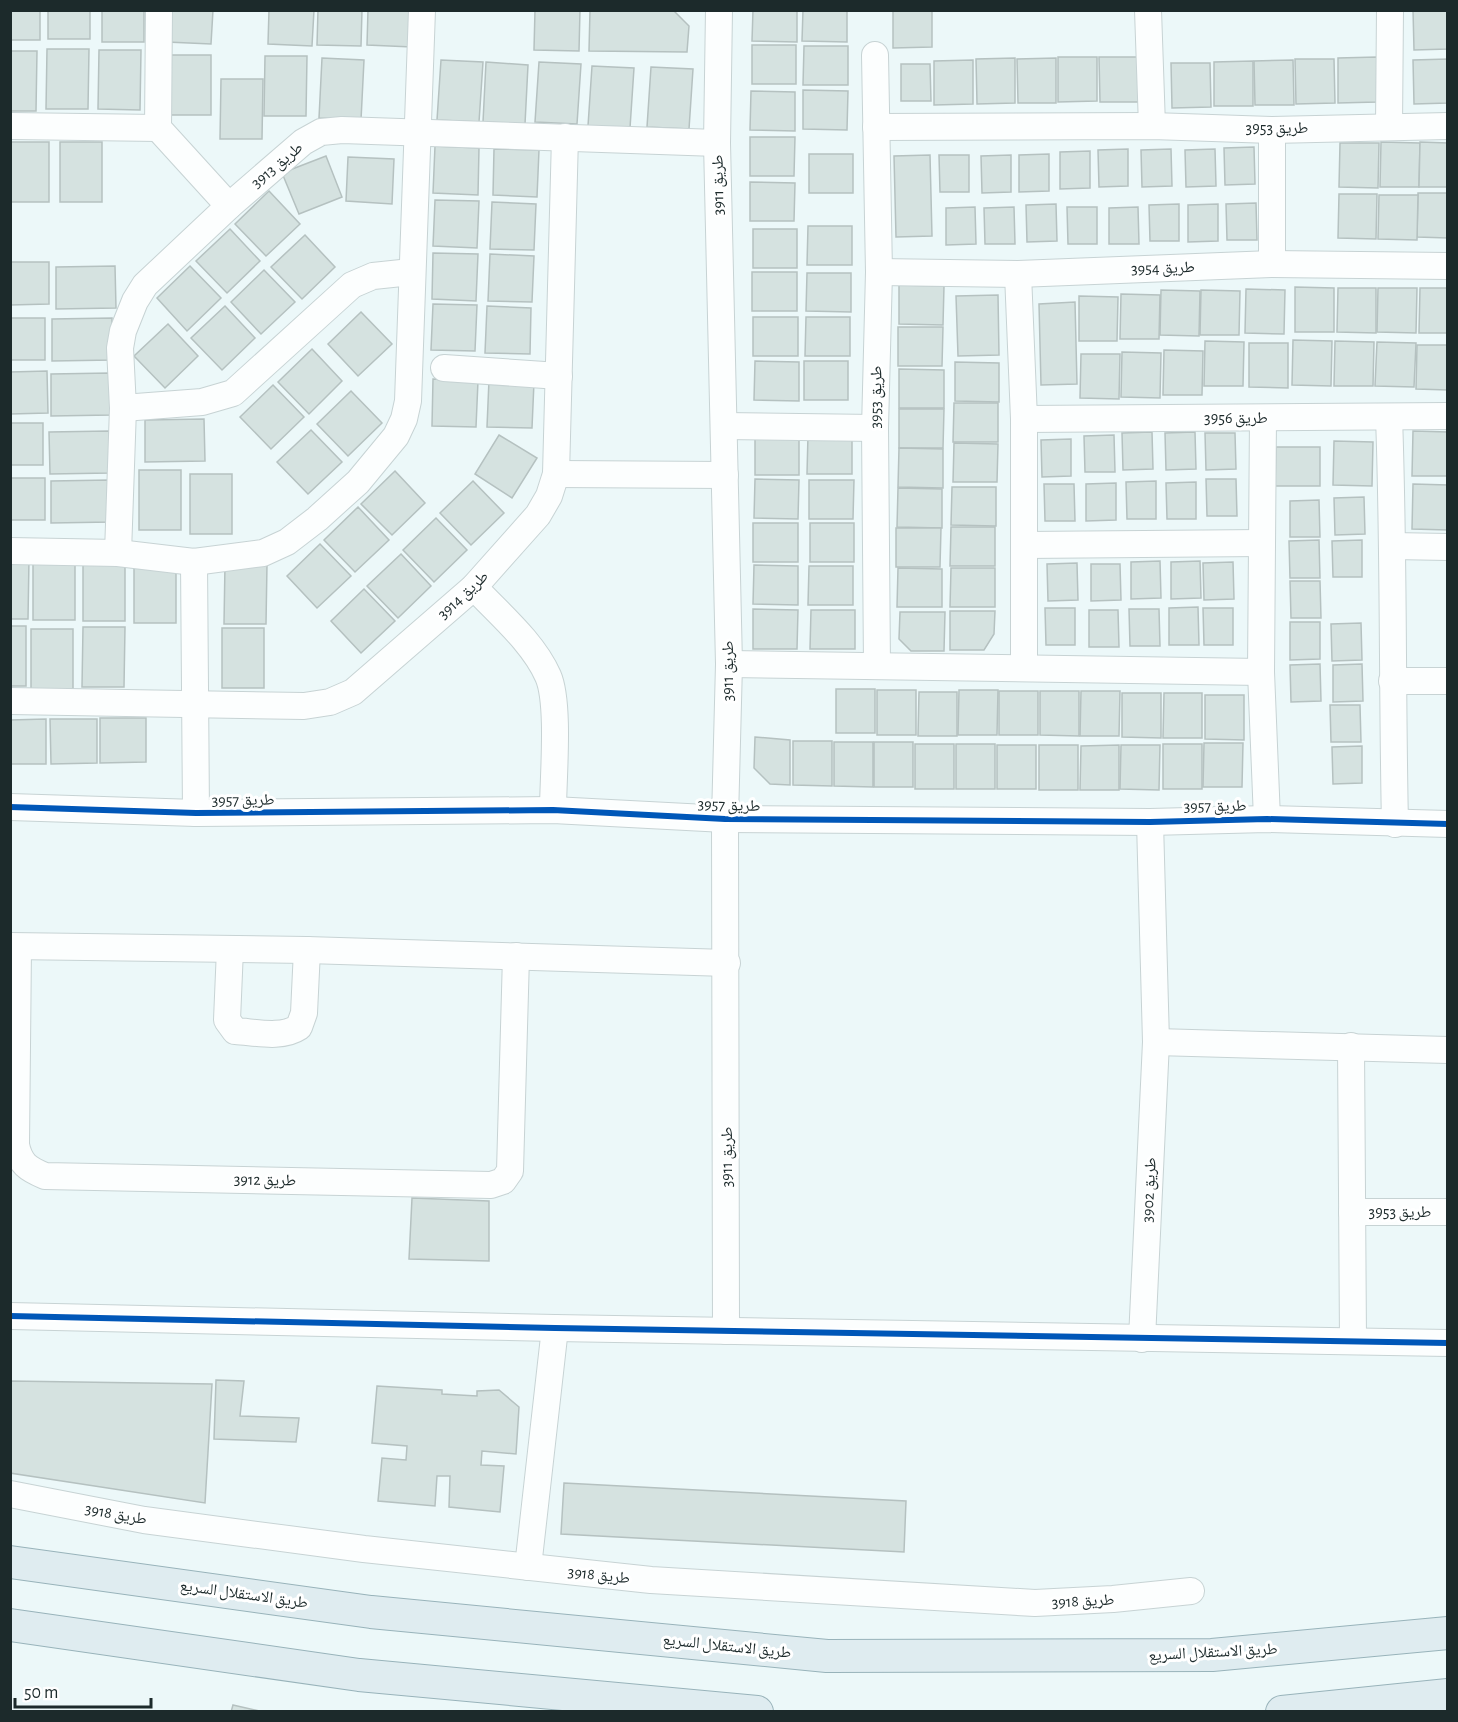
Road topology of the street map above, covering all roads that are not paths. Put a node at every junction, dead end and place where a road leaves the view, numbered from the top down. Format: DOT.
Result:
graph roads {
  1 [pos="159,10"];
  2 [pos="422,10"];
  3 [pos="719,10"];
  4 [pos="1148,10"];
  5 [pos="1390,10"];
  6 [pos="874,55"];
  7 [pos="10,126"];
  8 [pos="1152,126"];
  9 [pos="1389,126"];
  10 [pos="1448,126"];
  11 [pos="158,128"];
  12 [pos="876,128"];
  13 [pos="1272,130"];
  14 [pos="420,132"];
  15 [pos="565,137"];
  16 [pos="717,143"];
  17 [pos="229,206"];
  18 [pos="1272,264"];
  19 [pos="1448,266"];
  20 [pos="879,272"];
  21 [pos="411,273"];
  22 [pos="1018,274"];
  23 [pos="444,368"];
  24 [pos="559,376"];
  25 [pos="123,408"];
  26 [pos="1448,416"];
  27 [pos="1389,417"];
  28 [pos="1263,418"];
  29 [pos="1024,419"];
  30 [pos="724,426"];
  31 [pos="875,428"];
  32 [pos="556,474"];
  33 [pos="725,475"];
  34 [pos="1262,543"];
  35 [pos="1025,545"];
  36 [pos="1393,546"];
  37 [pos="1448,547"];
  38 [pos="10,551"];
  39 [pos="118,553"];
  40 [pos="194,562"];
  41 [pos="474,587"];
  42 [pos="729,664"];
  43 [pos="877,666"];
  44 [pos="1024,668"];
  45 [pos="1261,672"];
  46 [pos="1392,681"];
  47 [pos="1448,681"];
  48 [pos="10,701"];
  49 [pos="196,703"];
  50 [pos="10,807"];
  51 [pos="553,810"];
  52 [pos="196,813"];
  53 [pos="725,819"];
  54 [pos="1267,819"];
  55 [pos="1150,822"];
  56 [pos="1395,824"];
  57 [pos="1448,824"];
  58 [pos="14,946"];
  59 [pos="230,949"];
  60 [pos="307,950"];
  61 [pos="516,956"];
  62 [pos="727,963"];
  63 [pos="1156,1042"];
  64 [pos="1351,1046"];
  65 [pos="1448,1050"];
  66 [pos="1352,1212"];
  67 [pos="1448,1212"];
  68 [pos="10,1316"];
  69 [pos="555,1328"];
  70 [pos="726,1331"];
  71 [pos="1142,1339"];
  72 [pos="1353,1340"];
  73 [pos="1448,1343"];
  74 [pos="10,1494"];
  75 [pos="10,1562"];
  76 [pos="528,1567"];
  77 [pos="1191,1591"];
  78 [pos="10,1625"];
  79 [pos="1448,1633"];
  80 [pos="1448,1674"];
  81 [pos="1448,1695"];
  82 [pos="1416,1700"];
  83 [pos="669,1708"];
  84 [pos="757,1712"];
  85 [pos="1282,1712"];
  1 -- 11 [label="street"];
  2 -- 14 [label="street"];
  3 -- 16 [label="street, طريق 3911"];
  4 -- 8 [label="street"];
  5 -- 9 [label="street"];
  6 -- 12 [label="street, طريق 3953"];
  7 -- 11 [label="street"];
  8 -- 12 [label="street, طريق 3953"];
  8 -- 13 [label="street, طريق 3953"];
  9 -- 10 [label="street, طريق 3953"];
  9 -- 13 [label="street, طريق 3953"];
  11 -- 17 [label="street"];
  12 -- 20 [label="street, طريق 3953"];
  13 -- 18 [label="street"];
  14 -- 15 [label="street, طريق 3913"];
  14 -- 17 [label="street, طريق 3913"];
  14 -- 21 [label="street"];
  15 -- 16 [label="street, طريق 3913"];
  15 -- 24 [label="street, طريق 3914"];
  16 -- 30 [label="street, طريق 3911"];
  17 -- 25 [label="street, طريق 3913"];
  18 -- 19 [label="street, طريق 3954"];
  18 -- 22 [label="street, طريق 3954"];
  20 -- 22 [label="street, طريق 3954"];
  20 -- 31 [label="street, طريق 3953"];
  21 -- 25 [label="street"];
  21 -- 40 [label="street"];
  22 -- 29 [label="street"];
  23 -- 24 [label="street"];
  24 -- 32 [label="street, طريق 3914"];
  25 -- 39 [label="street, طريق 3913"];
  26 -- 27 [label="street, طريق 3956"];
  27 -- 28 [label="street, طريق 3956"];
  27 -- 36 [label="street"];
  28 -- 29 [label="street, طريق 3956"];
  28 -- 34 [label="street"];
  29 -- 35 [label="street"];
  30 -- 31 [label="street"];
  30 -- 33 [label="street, طريق 3911"];
  31 -- 43 [label="street, طريق 3953"];
  32 -- 33 [label="street"];
  32 -- 41 [label="street, طريق 3914"];
  33 -- 42 [label="street, طريق 3911"];
  34 -- 35 [label="street"];
  34 -- 45 [label="street"];
  35 -- 44 [label="street"];
  36 -- 37 [label="street"];
  36 -- 46 [label="street"];
  38 -- 39 [label="street"];
  39 -- 40 [label="street"];
  40 -- 49 [label="street"];
  41 -- 49 [label="street, طريق 3914"];
  41 -- 51 [label="street"];
  42 -- 43 [label="street"];
  42 -- 53 [label="street, طريق 3911"];
  43 -- 44 [label="street"];
  44 -- 45 [label="street"];
  45 -- 54 [label="street"];
  46 -- 47 [label="street"];
  46 -- 56 [label="street"];
  48 -- 49 [label="street, طريق 3914"];
  49 -- 52 [label="street"];
  50 -- 52 [label="street, طريق 3957"];
  51 -- 52 [label="street, طريق 3957"];
  51 -- 53 [label="street, طريق 3957"];
  53 -- 55 [label="street, طريق 3957"];
  53 -- 62 [label="street, طريق 3911"];
  54 -- 55 [label="street, طريق 3957"];
  54 -- 56 [label="street, طريق 3957"];
  55 -- 63 [label="street, طريق 3902"];
  56 -- 57 [label="street, طريق 3957"];
  58 -- 59 [label="street, طريق 3912"];
  58 -- 61 [label="street, طريق 3912"];
  59 -- 60 [label="street, طريق 3912"];
  59 -- 60 [label="street"];
  60 -- 61 [label="street, طريق 3912"];
  61 -- 62 [label="street, طريق 3912"];
  62 -- 70 [label="street, طريق 3911"];
  63 -- 64 [label="street"];
  63 -- 71 [label="street, طريق 3902"];
  64 -- 65 [label="street"];
  64 -- 66 [label="street"];
  66 -- 67 [label="street, طريق 3953"];
  66 -- 72 [label="street"];
  68 -- 69 [label="street"];
  69 -- 70 [label="street"];
  69 -- 76 [label="street"];
  70 -- 71 [label="street"];
  71 -- 72 [label="street"];
  72 -- 73 [label="street"];
  74 -- 76 [label="street, طريق 3918"];
  75 -- 79 [label="main road, طريق الاستقلال السريع"];
  76 -- 77 [label="street, طريق 3918"];
  78 -- 83 [label="main road"];
  80 -- 82 [label="main road"];
  81 -- 82 [label="main road"];
  82 -- 85 [label="main road"];
  83 -- 84 [label="main road"];
}
